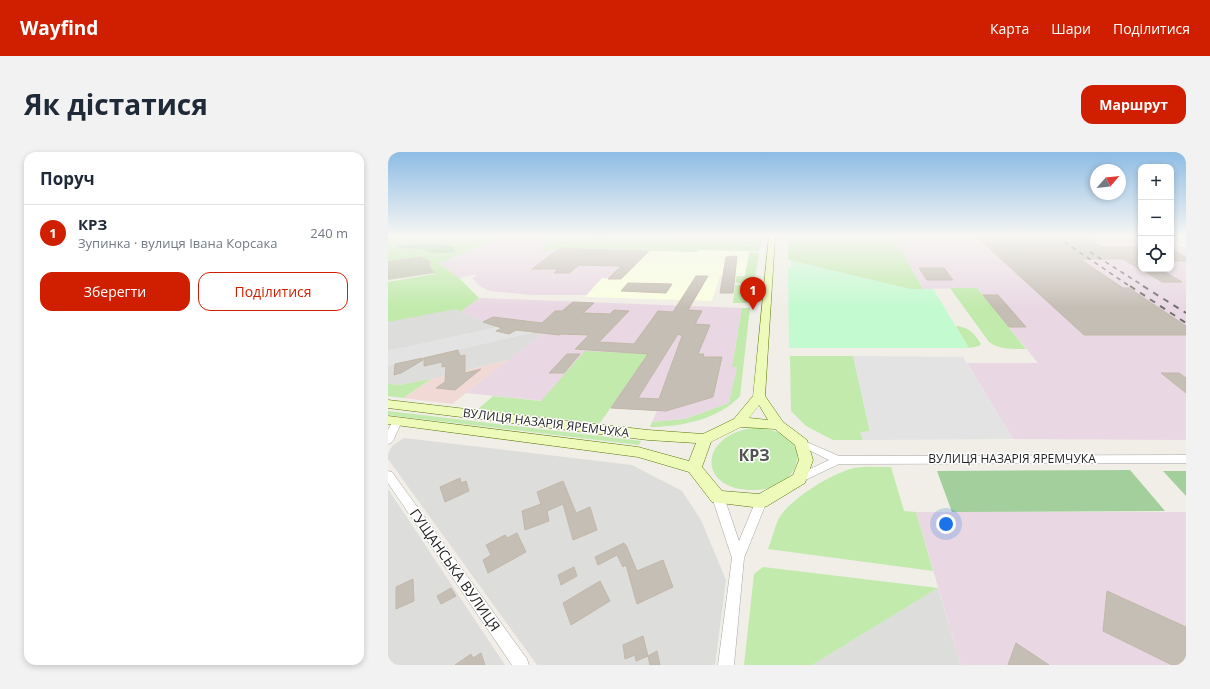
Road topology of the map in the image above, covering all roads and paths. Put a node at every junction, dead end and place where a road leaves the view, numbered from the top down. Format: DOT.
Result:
graph roads {
  1 [pos="770,261"];
  2 [pos="759,396"];
  3 [pos="388,404"];
  4 [pos="393,421"];
  5 [pos="739,422"];
  6 [pos="778,425"];
  7 [pos="705,439"];
  8 [pos="388,441"];
  9 [pos="802,443"];
  10 [pos="1186,459"];
  11 [pos="838,460"];
  12 [pos="694,468"];
  13 [pos="388,475"];
  14 [pos="799,479"];
  15 [pos="718,497"];
  16 [pos="761,501"];
  17 [pos="738,558"];
  18 [pos="521,665"];
  19 [pos="726,665"];
  1 -- 2 [label="street"];
  2 -- 5 [label="street"];
  2 -- 6 [label="street"];
  3 -- 7 [label="street, ВУЛИЦЯ НАЗАРІЯ ЯРЕМЧУКА"];
  4 -- 8 [label="street"];
  4 -- 12 [label="street, ВУЛИЦЯ НАЗАРІЯ ЯРЕМЧУКА"];
  5 -- 6 [label="street"];
  5 -- 7 [label="street"];
  6 -- 9 [label="street"];
  7 -- 12 [label="street"];
  9 -- 11 [label="street, ВУЛИЦЯ НАЗАРІЯ ЯРЕМЧУКА"];
  9 -- 14 [label="street"];
  10 -- 11 [label="street, ВУЛИЦЯ НАЗАРІЯ ЯРЕМЧУКА"];
  11 -- 14 [label="street, ВУЛИЦЯ НАЗАРІЯ ЯРЕМЧУКА"];
  12 -- 15 [label="street"];
  13 -- 18 [label="street, ГУЩАНСЬКА ВУЛИЦЯ"];
  14 -- 16 [label="street"];
  15 -- 16 [label="street"];
  15 -- 17 [label="street"];
  16 -- 17 [label="street"];
  17 -- 19 [label="street"];
}
